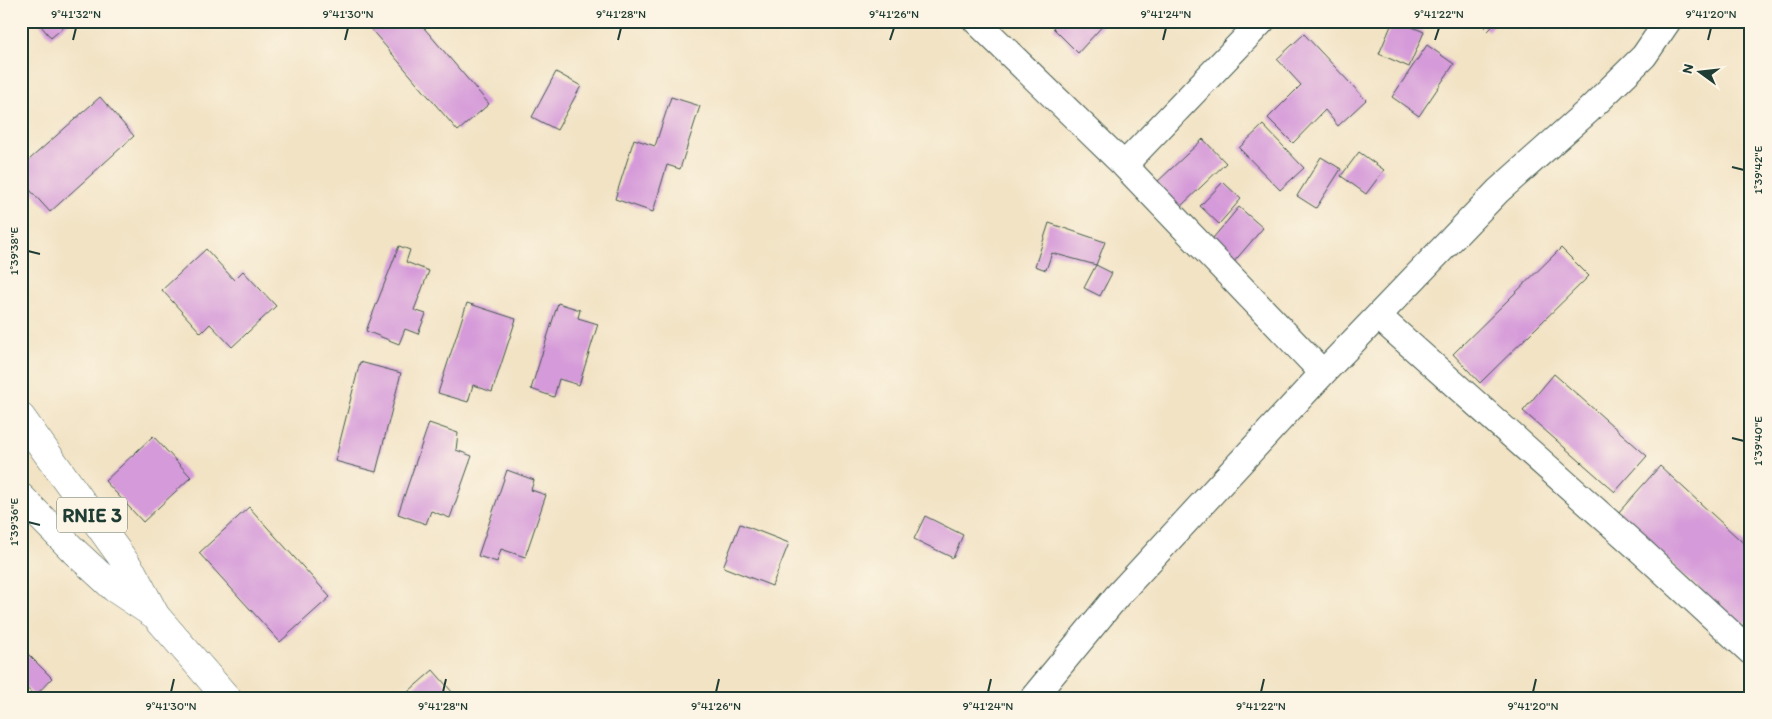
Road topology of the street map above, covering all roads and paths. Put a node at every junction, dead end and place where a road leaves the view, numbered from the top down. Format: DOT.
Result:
graph roads {
  1 [pos="976,21"];
  2 [pos="1262,21"];
  3 [pos="1668,21"];
  4 [pos="1124,165"];
  5 [pos="1378,316"];
  6 [pos="1323,373"];
  7 [pos="21,417"];
  8 [pos="21,498"];
  9 [pos="156,616"];
  10 [pos="1751,652"];
  11 [pos="227,698"];
  12 [pos="1033,698"];
  1 -- 4 [label="street"];
  2 -- 4 [label="street"];
  3 -- 5 [label="street"];
  4 -- 6 [label="street"];
  5 -- 6 [label="street"];
  5 -- 10 [label="street"];
  6 -- 12 [label="street"];
  7 -- 9 [label="highway, RNIE 3"];
  8 -- 9 [label="highway, RNIE 3"];
  9 -- 11 [label="highway, RNIE 3"];
}
